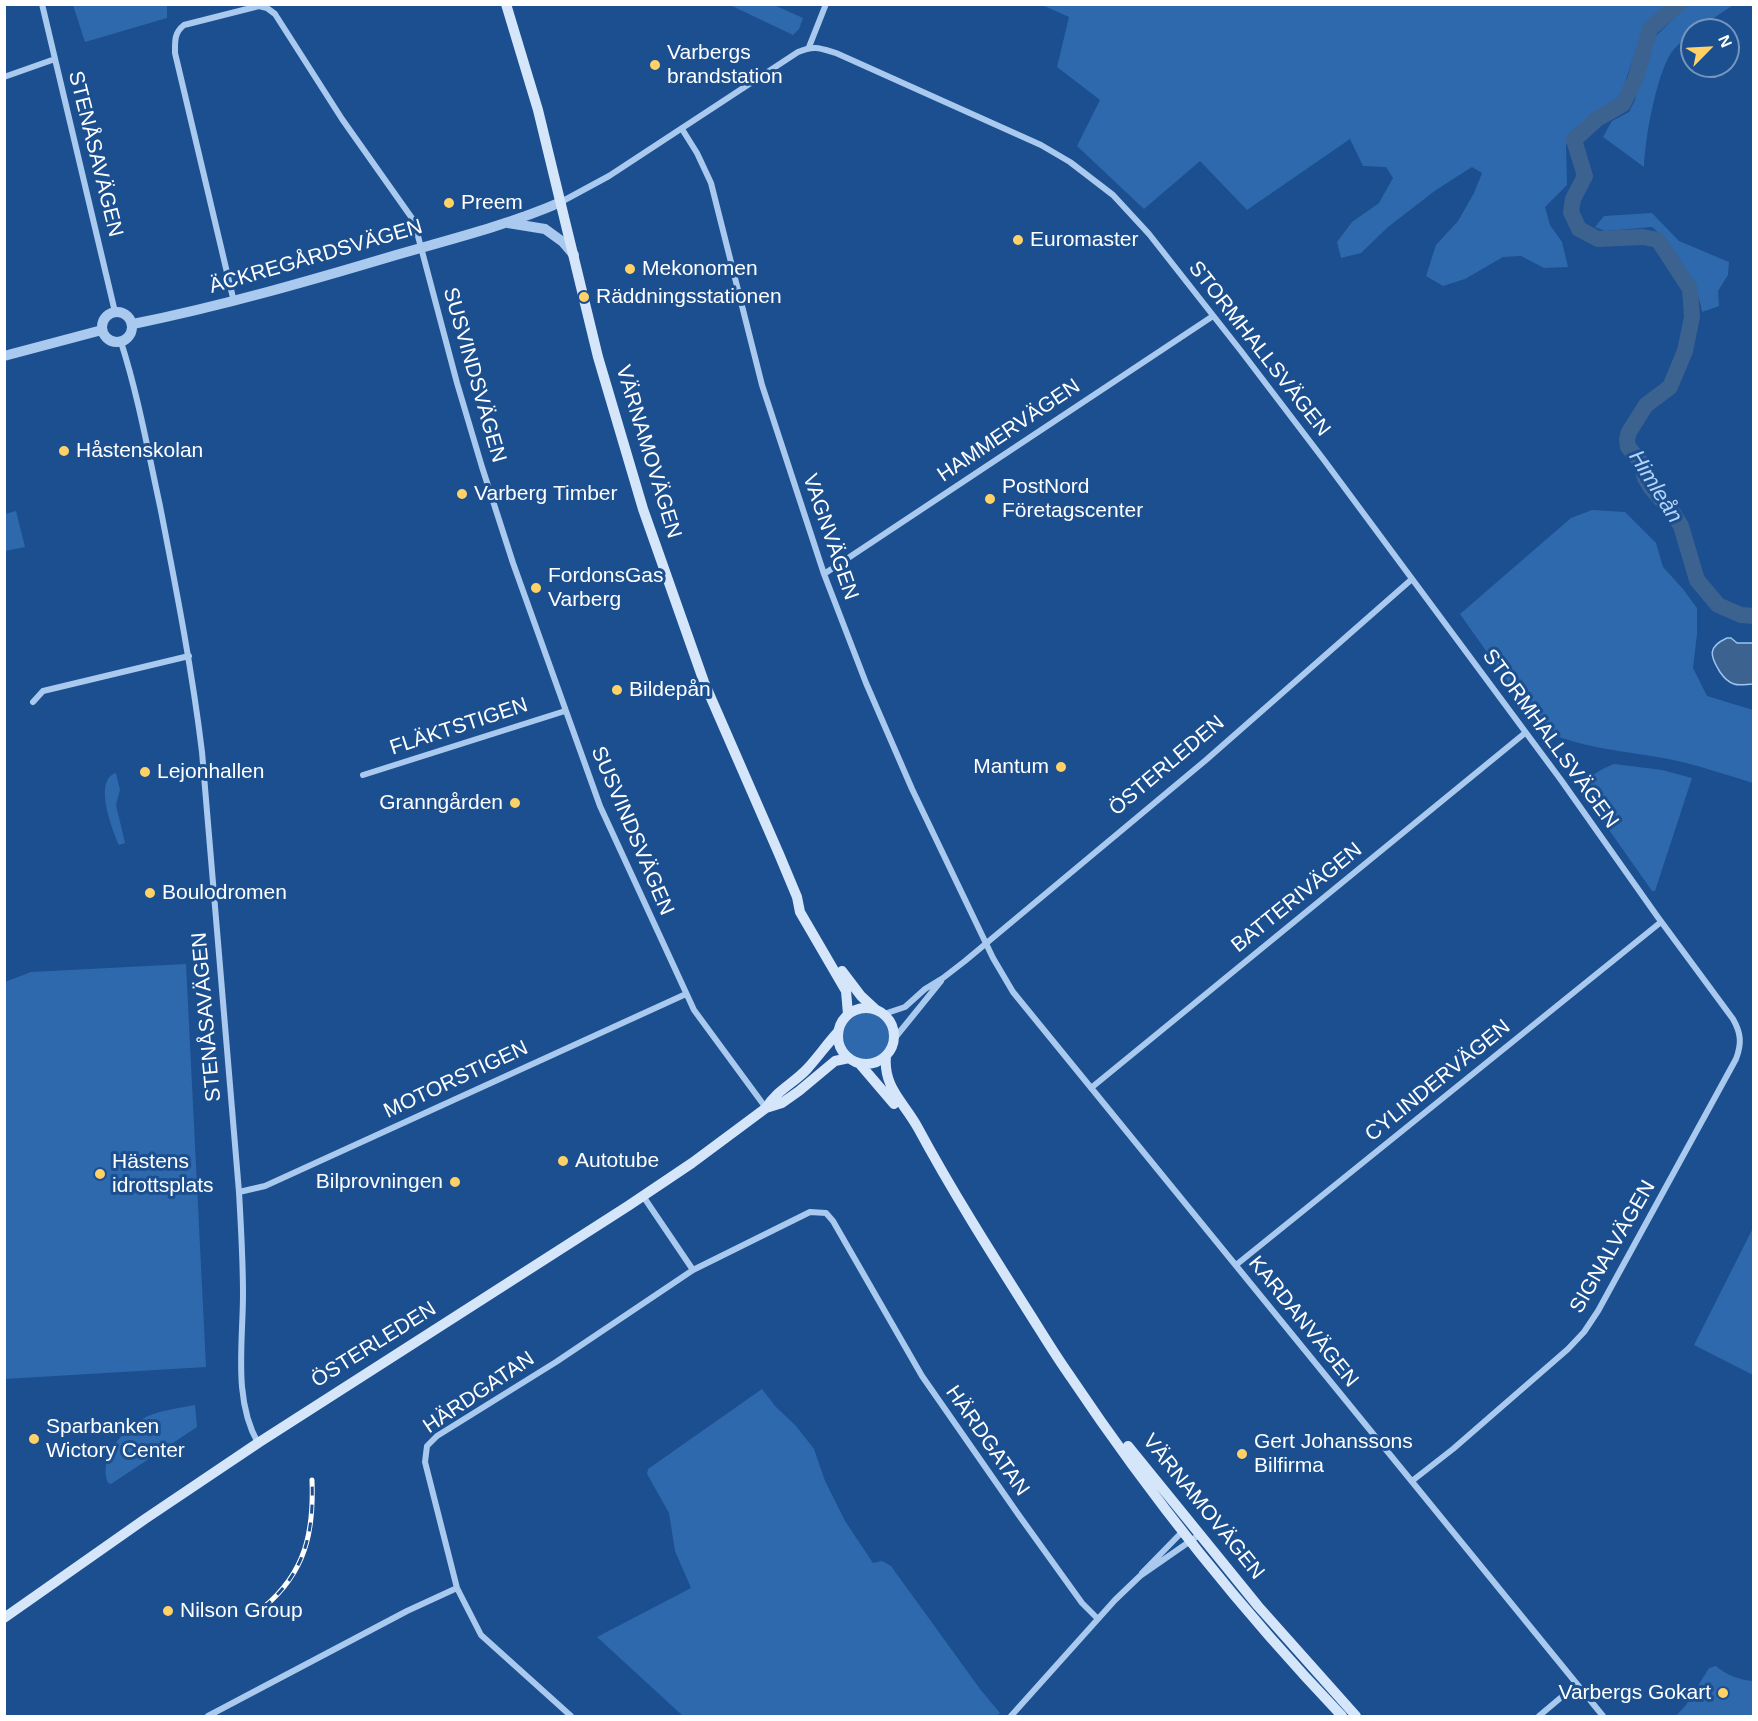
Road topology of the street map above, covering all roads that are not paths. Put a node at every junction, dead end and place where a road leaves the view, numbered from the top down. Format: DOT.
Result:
graph roads {
  1 [pos="42,4"];
  2 [pos="506,4"];
  3 [pos="826,4"];
  4 [pos="268,6"];
  5 [pos="809,47"];
  6 [pos="56,59"];
  7 [pos="4,77"];
  8 [pos="682,129"];
  9 [pos="561,202"];
  10 [pos="508,223"];
  11 [pos="422,248"];
  12 [pos="574,255"];
  13 [pos="234,302"];
  14 [pos="115,312"];
  15 [pos="1213,316"];
  16 [pos="133,324"];
  17 [pos="102,330"];
  18 [pos="121,342"];
  19 [pos="4,356"];
  20 [pos="824,574"];
  21 [pos="1412,579"];
  22 [pos="189,657"];
  23 [pos="33,702"];
  24 [pos="565,711"];
  25 [pos="1525,733"];
  26 [pos="363,775"];
  27 [pos="796,897"];
  28 [pos="1662,922"];
  29 [pos="986,943"];
  30 [pos="943,978"];
  31 [pos="686,994"];
  32 [pos="880,1012"];
  33 [pos="848,1014"];
  34 [pos="838,1032"];
  35 [pos="894,1039"];
  36 [pos="1742,1041"];
  37 [pos="886,1056"];
  38 [pos="854,1060"];
  39 [pos="1091,1089"];
  40 [pos="766,1108"];
  41 [pos="936,1163"];
  42 [pos="239,1192"];
  43 [pos="643,1196"];
  44 [pos="1236,1265"];
  45 [pos="693,1270"];
  46 [pos="258,1443"];
  47 [pos="1413,1481"];
  48 [pos="1186,1528"];
  49 [pos="1194,1538"];
  50 [pos="1140,1576"];
  51 [pos="457,1588"];
  52 [pos="4,1618"];
  53 [pos="1098,1619"];
  54 [pos="1577,1684"];
  55 [pos="208,1716"];
  56 [pos="571,1716"];
  57 [pos="1011,1716"];
  58 [pos="1342,1716"];
  59 [pos="1356,1716"];
  60 [pos="1539,1716"];
  61 [pos="1603,1716"];
  1 -- 6 [label="street, STENÅSAVÄGEN"];
  2 -- 9 [label="main road, VÄRNAMOVÄGEN"];
  3 -- 5 [label="street"];
  4 -- 11 [label="street, SUSVINDSVÄGEN"];
  4 -- 13 [label="street, SUSVINDSVÄGEN"];
  5 -- 8 [label="street"];
  5 -- 15 [label="street, STORMHALLSVÄGEN"];
  6 -- 7 [label="street"];
  6 -- 14 [label="street, STENÅSAVÄGEN"];
  8 -- 9 [label="street"];
  8 -- 20 [label="street, VAGNVÄGEN"];
  9 -- 10 [label="street, ÄCKREGÅRDSVÄGEN"];
  9 -- 12 [label="main road, VÄRNAMOVÄGEN"];
  10 -- 11 [label="street, ÄCKREGÅRDSVÄGEN"];
  10 -- 12 [label="street, ÄCKREGÅRDSVÄGEN"];
  11 -- 13 [label="street, ÄCKREGÅRDSVÄGEN"];
  11 -- 24 [label="street, SUSVINDSVÄGEN"];
  12 -- 27 [label="main road, VÄRNAMOVÄGEN"];
  13 -- 16 [label="street, ÄCKREGÅRDSVÄGEN"];
  14 -- 16 [label="street"];
  14 -- 17 [label="street"];
  15 -- 20 [label="street, HAMMERVÄGEN"];
  15 -- 21 [label="street, STORMHALLSVÄGEN"];
  16 -- 18 [label="street"];
  17 -- 18 [label="street"];
  17 -- 19 [label="street"];
  18 -- 22 [label="street, STENÅSAVÄGEN"];
  20 -- 29 [label="street, VAGNVÄGEN"];
  21 -- 25 [label="street, STORMHALLSVÄGEN"];
  21 -- 29 [label="street, ÖSTERLEDEN"];
  22 -- 23 [label="street"];
  22 -- 42 [label="street, STENÅSAVÄGEN"];
  24 -- 26 [label="street, FLÄKTSTIGEN"];
  24 -- 31 [label="street, SUSVINDSVÄGEN"];
  25 -- 28 [label="street, STORMHALLSVÄGEN"];
  25 -- 39 [label="street, BATTERIVÄGEN"];
  27 -- 32 [label="main road, VÄRNAMOVÄGEN"];
  27 -- 33 [label="main road, VÄRNAMOVÄGEN"];
  28 -- 36 [label="street, STORMHALLSVÄGEN"];
  28 -- 44 [label="street, CYLINDERVÄGEN"];
  29 -- 30 [label="street, ÖSTERLEDEN"];
  29 -- 39 [label="street, KARDANVÄGEN"];
  30 -- 32 [label="street, ÖSTERLEDEN"];
  30 -- 35 [label="street, ÖSTERLEDEN"];
  31 -- 40 [label="street, SUSVINDSVÄGEN"];
  31 -- 42 [label="street, MOTORSTIGEN"];
  32 -- 33 [label="main road"];
  32 -- 35 [label="main road, VÄRNAMOVÄGEN"];
  33 -- 34 [label="main road"];
  34 -- 38 [label="main road, VÄRNAMOVÄGEN"];
  34 -- 40 [label="main road, ÖSTERLEDEN"];
  35 -- 37 [label="main road"];
  36 -- 47 [label="street, SIGNALVÄGEN"];
  37 -- 38 [label="main road"];
  37 -- 41 [label="main road, VÄRNAMOVÄGEN"];
  38 -- 40 [label="main road, ÖSTERLEDEN"];
  38 -- 41 [label="main road, VÄRNAMOVÄGEN"];
  39 -- 44 [label="street, KARDANVÄGEN"];
  40 -- 43 [label="main road, ÖSTERLEDEN"];
  41 -- 48 [label="main road, VÄRNAMOVÄGEN"];
  42 -- 46 [label="street, STENÅSAVÄGEN"];
  43 -- 45 [label="street"];
  43 -- 46 [label="main road, ÖSTERLEDEN"];
  44 -- 47 [label="street, KARDANVÄGEN"];
  45 -- 51 [label="street, HÄRDGATAN"];
  45 -- 53 [label="street, HÄRDGATAN"];
  46 -- 52 [label="main road, ÖSTERLEDEN"];
  47 -- 54 [label="street, KARDANVÄGEN"];
  48 -- 49 [label="main road, VÄRNAMOVÄGEN"];
  48 -- 50 [label="street"];
  49 -- 50 [label="street"];
  49 -- 58 [label="main road, VÄRNAMOVÄGEN"];
  49 -- 59 [label="main road, VÄRNAMOVÄGEN"];
  50 -- 53 [label="street"];
  51 -- 55 [label="street"];
  51 -- 56 [label="street, HÄRDGATAN"];
  53 -- 57 [label="street"];
  54 -- 60 [label="street"];
  54 -- 61 [label="street, KARDANVÄGEN"];
}
